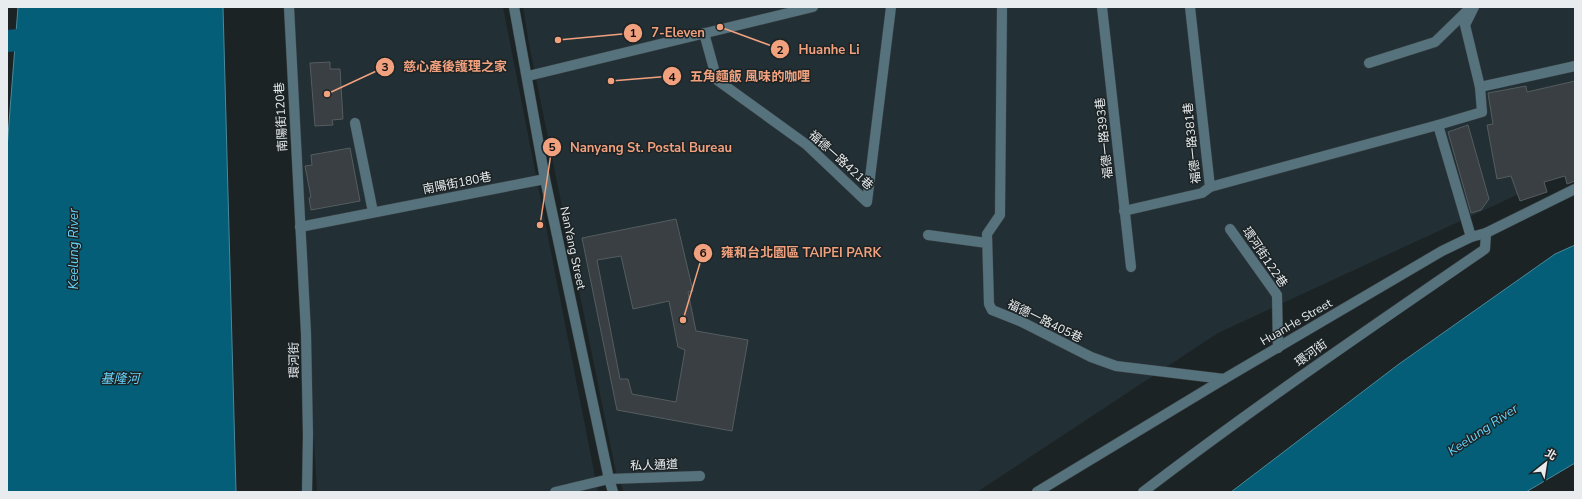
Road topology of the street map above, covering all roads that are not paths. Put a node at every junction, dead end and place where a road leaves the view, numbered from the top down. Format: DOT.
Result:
graph roads {
  1 [pos="289,7"];
  2 [pos="514,7"];
  3 [pos="774,7"];
  4 [pos="813,7"];
  5 [pos="891,7"];
  6 [pos="1002,7"];
  7 [pos="1102,7"];
  8 [pos="1190,7"];
  9 [pos="1472,7"];
  10 [pos="771,17"];
  11 [pos="704,32"];
  12 [pos="1369,63"];
  13 [pos="1575,66"];
  14 [pos="528,76"];
  15 [pos="1480,87"];
  16 [pos="355,123"];
  17 [pos="1438,125"];
  18 [pos="545,179"];
  19 [pos="1210,187"];
  20 [pos="1575,189"];
  21 [pos="1124,211"];
  22 [pos="373,212"];
  23 [pos="300,227"];
  24 [pos="1230,229"];
  25 [pos="1486,233"];
  26 [pos="928,235"];
  27 [pos="1471,237"];
  28 [pos="988,243"];
  29 [pos="1131,267"];
  30 [pos="1278,348"];
  31 [pos="1224,379"];
  32 [pos="700,476"];
  33 [pos="609,479"];
  34 [pos="307,492"];
  35 [pos="555,492"];
  36 [pos="613,492"];
  37 [pos="1037,492"];
  38 [pos="1143,492"];
  1 -- 23 [label="street, 南陽街120巷"];
  2 -- 14 [label="street, NanYang Street"];
  3 -- 10 [label="street"];
  4 -- 10 [label="street"];
  5 -- 11 [label="street, 福德一路421巷"];
  6 -- 28 [label="street, 福德一路405巷"];
  7 -- 21 [label="street, 福德一路393巷"];
  8 -- 19 [label="street, 福德一路381巷"];
  9 -- 12 [label="street"];
  9 -- 15 [label="street"];
  10 -- 11 [label="street"];
  11 -- 14 [label="street"];
  13 -- 15 [label="street"];
  14 -- 18 [label="street, NanYang Street"];
  15 -- 17 [label="street"];
  16 -- 22 [label="street"];
  17 -- 19 [label="street"];
  17 -- 27 [label="street"];
  18 -- 22 [label="street, 南陽街180巷"];
  18 -- 33 [label="street, NanYang Street"];
  19 -- 21 [label="street, 福德一路381巷"];
  20 -- 25 [label="street, HuanHe Street"];
  21 -- 29 [label="street, 福德一路393巷"];
  22 -- 23 [label="street, 南陽街180巷"];
  23 -- 34 [label="street, 環河街"];
  24 -- 30 [label="street, 環河街122巷"];
  25 -- 27 [label="street, HuanHe Street"];
  25 -- 38 [label="street, 環河街"];
  26 -- 28 [label="street"];
  27 -- 30 [label="street, HuanHe Street"];
  28 -- 31 [label="street, 福德一路405巷"];
  30 -- 31 [label="street, HuanHe Street"];
  31 -- 37 [label="street, HuanHe Street"];
  32 -- 33 [label="street, 私人通道"];
  33 -- 35 [label="street, 私人通道"];
  33 -- 36 [label="street, NanYang Street"];
}
